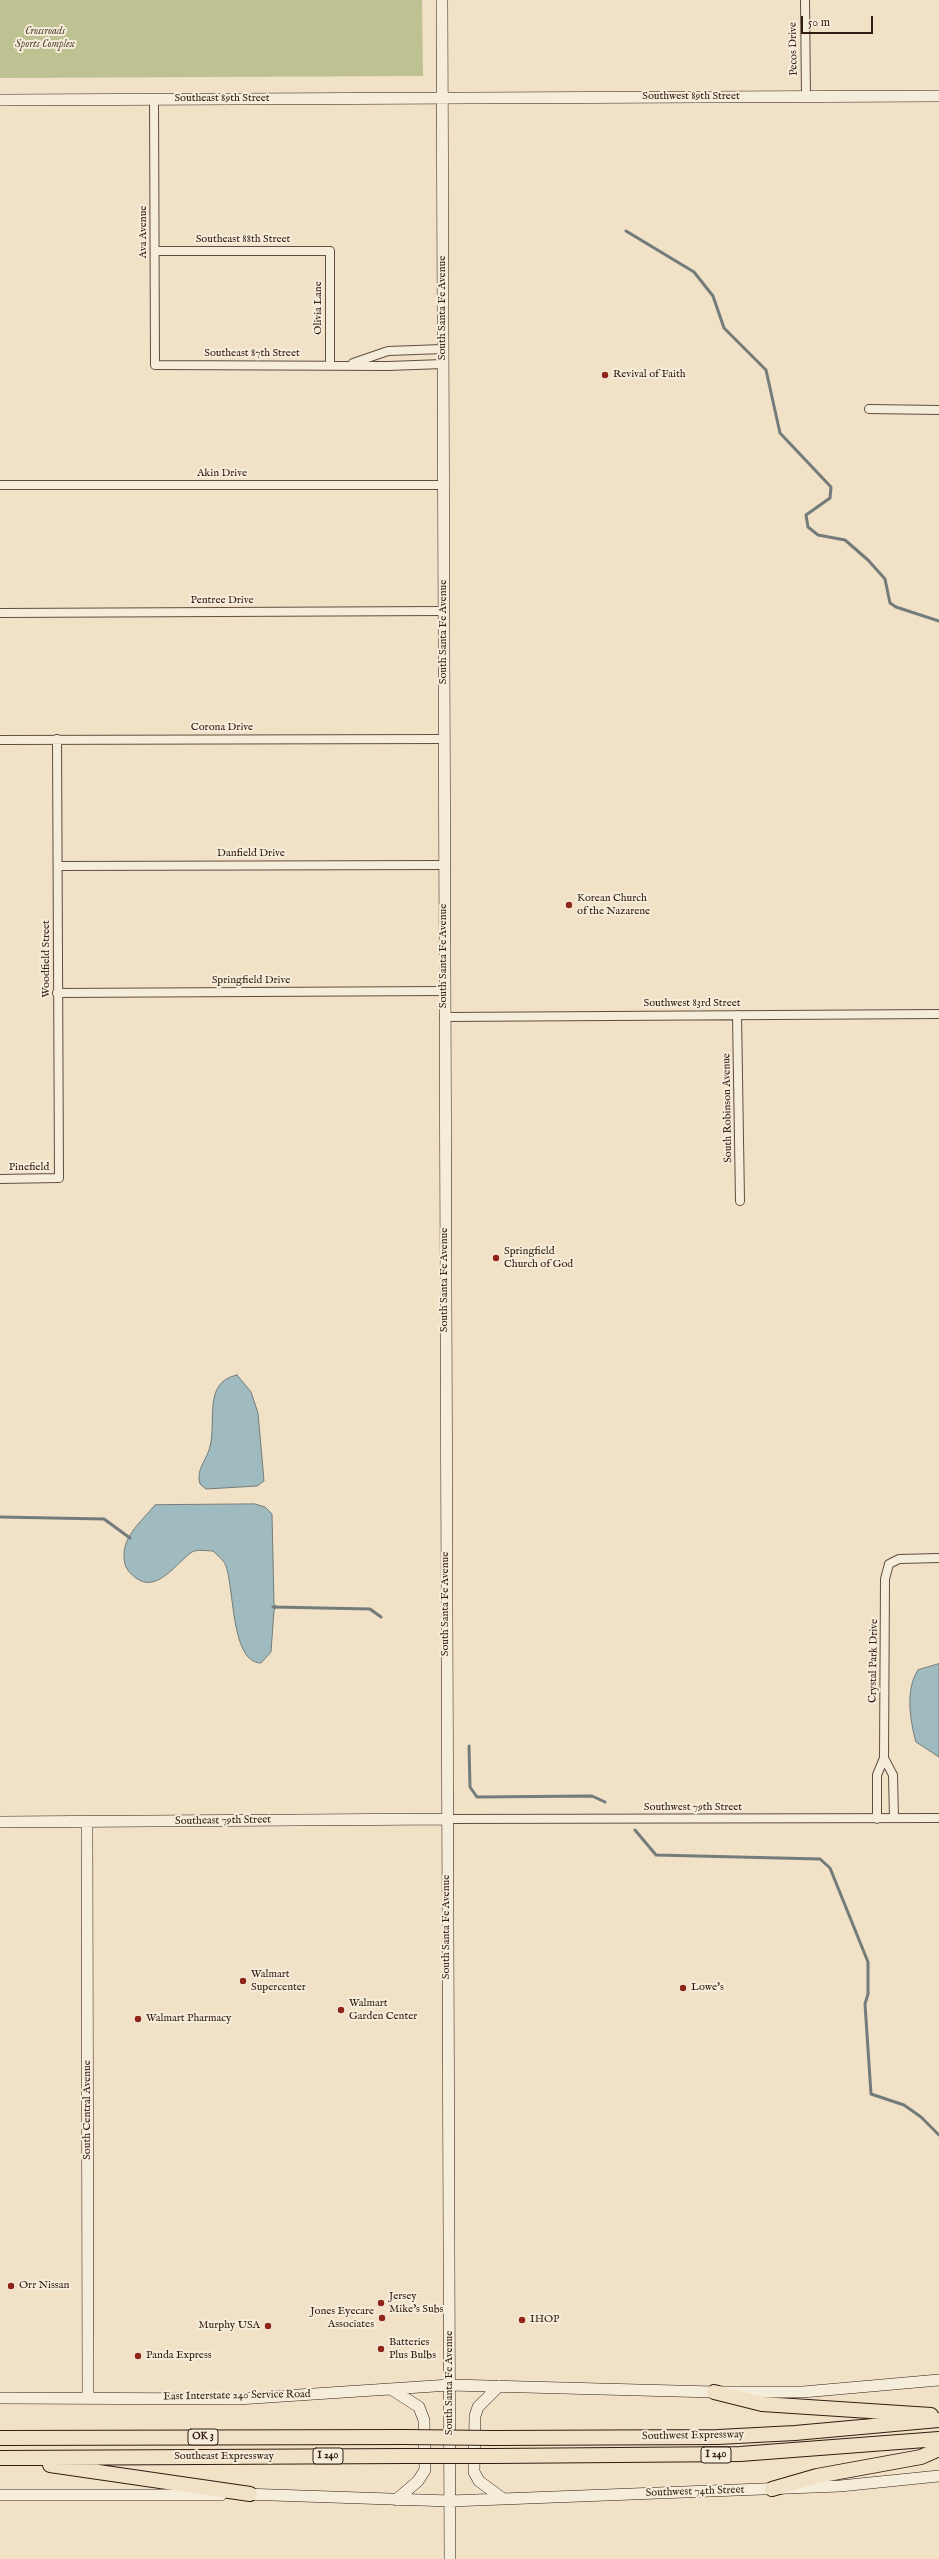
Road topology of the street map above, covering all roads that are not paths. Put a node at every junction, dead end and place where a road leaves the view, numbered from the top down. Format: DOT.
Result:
graph roads {
  1 [pos="442,0"];
  2 [pos="805,0"];
  3 [pos="939,96"];
  4 [pos="806,97"];
  5 [pos="443,98"];
  6 [pos="0,100"];
  7 [pos="154,100"];
  8 [pos="330,250"];
  9 [pos="155,251"];
  10 [pos="443,349"];
  11 [pos="443,364"];
  12 [pos="155,365"];
  13 [pos="330,365"];
  14 [pos="349,365"];
  15 [pos="869,409"];
  16 [pos="939,410"];
  17 [pos="444,485"];
  18 [pos="0,486"];
  19 [pos="444,611"];
  20 [pos="0,613"];
  21 [pos="444,738"];
  22 [pos="0,740"];
  23 [pos="57,740"];
  24 [pos="444,865"];
  25 [pos="58,866"];
  26 [pos="445,992"];
  27 [pos="58,993"];
  28 [pos="939,1014"];
  29 [pos="737,1015"];
  30 [pos="444,1017"];
  31 [pos="59,1178"];
  32 [pos="0,1179"];
  33 [pos="740,1201"];
  34 [pos="939,1558"];
  35 [pos="884,1758"];
  36 [pos="894,1818"];
  37 [pos="939,1818"];
  38 [pos="447,1819"];
  39 [pos="877,1819"];
  40 [pos="0,1822"];
  41 [pos="86,1822"];
  42 [pos="939,2380"];
  43 [pos="450,2385"];
  44 [pos="499,2386"];
  45 [pos="391,2389"];
  46 [pos="714,2392"];
  47 [pos="0,2398"];
  48 [pos="88,2398"];
  49 [pos="939,2415"];
  50 [pos="939,2420"];
  51 [pos="251,2437"];
  52 [pos="0,2438"];
  53 [pos="447,2438"];
  54 [pos="939,2439"];
  55 [pos="939,2449"];
  56 [pos="448,2456"];
  57 [pos="0,2459"];
  58 [pos="939,2476"];
  59 [pos="772,2489"];
  60 [pos="250,2494"];
  61 [pos="0,2495"];
  62 [pos="502,2498"];
  63 [pos="396,2500"];
  64 [pos="450,2501"];
  65 [pos="450,2559"];
  1 -- 5 [label="main road, South Santa Fe Avenue"];
  2 -- 4 [label="street, Pecos Drive"];
  3 -- 4 [label="main road, Southwest 89th Street"];
  4 -- 5 [label="main road, Southwest 89th Street"];
  5 -- 7 [label="main road, Southeast 89th Street"];
  5 -- 10 [label="main road, South Santa Fe Avenue"];
  6 -- 7 [label="main road, Southeast 89th Street"];
  7 -- 9 [label="street, Ava Avenue"];
  8 -- 9 [label="street, Southeast 88th Street"];
  8 -- 13 [label="street, Olivia Lane"];
  9 -- 12 [label="street, Ava Avenue"];
  10 -- 11 [label="main road, South Santa Fe Avenue"];
  10 -- 14 [label="street, Southeast 87th Street"];
  11 -- 14 [label="street, Southeast 87th Street"];
  11 -- 17 [label="main road, South Santa Fe Avenue"];
  12 -- 13 [label="street, Southeast 87th Street"];
  13 -- 14 [label="street, Southeast 87th Street"];
  15 -- 16 [label="street"];
  17 -- 18 [label="street, Akin Drive"];
  17 -- 19 [label="main road, South Santa Fe Avenue"];
  19 -- 20 [label="street, Pentree Drive"];
  19 -- 21 [label="main road, South Santa Fe Avenue"];
  21 -- 23 [label="street, Corona Drive"];
  21 -- 24 [label="main road, South Santa Fe Avenue"];
  22 -- 23 [label="street, Corona Drive"];
  23 -- 25 [label="street, Woodfield Street"];
  24 -- 25 [label="street, Danfield Drive"];
  24 -- 26 [label="main road, South Santa Fe Avenue"];
  25 -- 27 [label="street, Woodfield Street"];
  26 -- 27 [label="street, Springfield Drive"];
  26 -- 30 [label="main road, South Santa Fe Avenue"];
  27 -- 31 [label="street, Woodfield Street"];
  28 -- 29 [label="street, Southwest 83rd Street"];
  29 -- 30 [label="street, Southwest 83rd Street"];
  29 -- 33 [label="street, South Robinson Avenue"];
  30 -- 38 [label="main road, South Santa Fe Avenue"];
  31 -- 32 [label="street, Pinefield"];
  34 -- 35 [label="street, Crystal Park Drive"];
  35 -- 36 [label="street, Crystal Park Drive"];
  35 -- 39 [label="street, Crystal Park Drive"];
  36 -- 37 [label="street, Southwest 79th Street"];
  36 -- 39 [label="street, Southwest 79th Street"];
  38 -- 39 [label="street, Southwest 79th Street"];
  38 -- 41 [label="main road, Southeast 79th Street"];
  38 -- 43 [label="main road, South Santa Fe Avenue"];
  40 -- 41 [label="main road, Southeast 79th Street"];
  41 -- 48 [label="main road, South Central Avenue"];
  42 -- 46 [label="main road"];
  43 -- 44 [label="main road"];
  43 -- 45 [label="main road, East Interstate 240 Service Road"];
  43 -- 64 [label="main road, South Santa Fe Avenue"];
  44 -- 46 [label="main road"];
  44 -- 62 [label="main road"];
  45 -- 48 [label="main road, East Interstate 240 Service Road"];
  45 -- 63 [label="main road"];
  46 -- 49 [label="highway"];
  47 -- 48 [label="main road, East Interstate 240 Service Road"];
  50 -- 53 [label="highway, Southwest Expressway / I 240, bridge"];
  51 -- 52 [label="highway, Southeast Expressway / OK 3"];
  51 -- 53 [label="highway, Southeast Expressway / I 240, bridge"];
  54 -- 56 [label="highway, Southwest Expressway / I 240, bridge"];
  55 -- 59 [label="highway"];
  56 -- 57 [label="highway, Southeast Expressway / I 240, bridge"];
  57 -- 60 [label="highway"];
  58 -- 59 [label="main road, Southwest 74th Street"];
  59 -- 62 [label="main road, Southwest 74th Street"];
  60 -- 61 [label="main road, Southwest 74th Street"];
  60 -- 63 [label="main road, Southwest 74th Street"];
  62 -- 64 [label="main road, Southwest 74th Street"];
  63 -- 64 [label="main road, Southwest 74th Street"];
  64 -- 65 [label="main road, South Santa Fe Avenue"];
}
